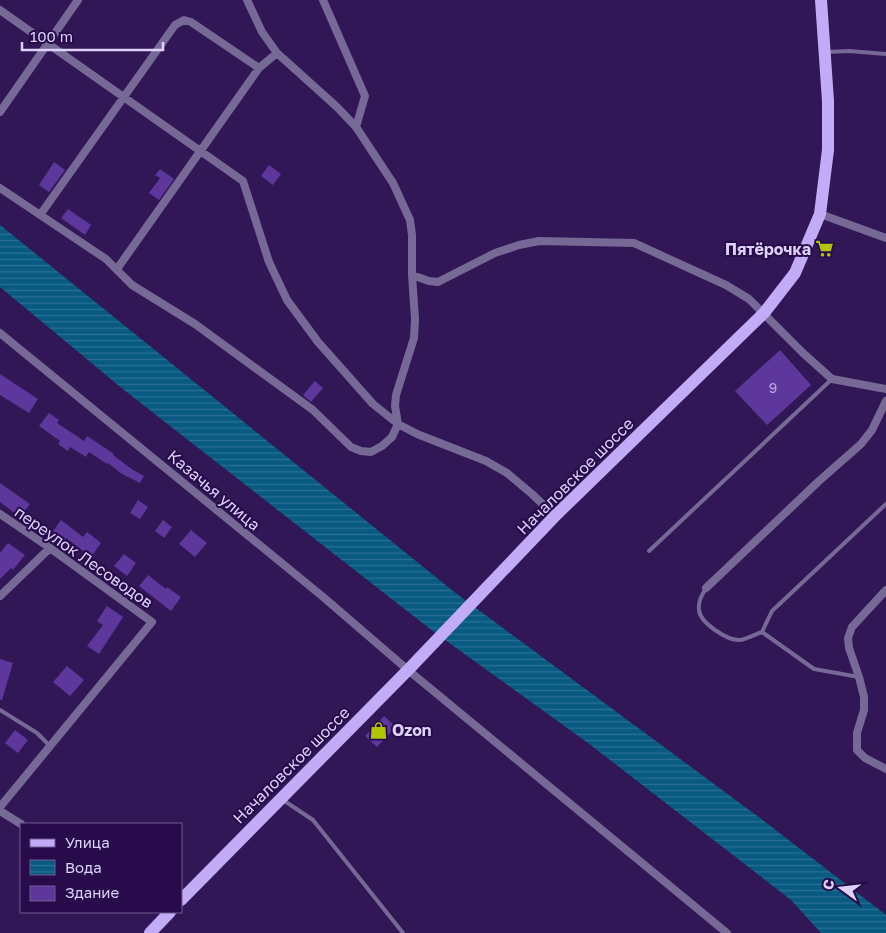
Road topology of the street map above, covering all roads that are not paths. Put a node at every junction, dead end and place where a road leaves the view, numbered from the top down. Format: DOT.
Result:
graph roads {
  1 [pos="78,0"];
  2 [pos="247,0"];
  3 [pos="323,0"];
  4 [pos="822,0"];
  5 [pos="0,10"];
  6 [pos="47,44"];
  7 [pos="825,52"];
  8 [pos="277,53"];
  9 [pos="886,54"];
  10 [pos="259,68"];
  11 [pos="123,97"];
  12 [pos="0,112"];
  13 [pos="356,127"];
  14 [pos="202,151"];
  15 [pos="0,188"];
  16 [pos="820,214"];
  17 [pos="40,215"];
  18 [pos="886,238"];
  19 [pos="117,269"];
  20 [pos="412,275"];
  21 [pos="764,313"];
  22 [pos="0,333"];
  23 [pos="832,379"];
  24 [pos="886,389"];
  25 [pos="886,401"];
  26 [pos="398,424"];
  27 [pos="886,504"];
  28 [pos="0,514"];
  29 [pos="555,516"];
  30 [pos="50,548"];
  31 [pos="650,551"];
  32 [pos="706,588"];
  33 [pos="886,590"];
  34 [pos="0,596"];
  35 [pos="762,632"];
  36 [pos="408,670"];
  37 [pos="860,677"];
  38 [pos="0,710"];
  39 [pos="50,746"];
  40 [pos="886,768"];
  41 [pos="282,799"];
  42 [pos="0,806"];
  43 [pos="0,811"];
  44 [pos="20,823"];
  45 [pos="182,899"];
  46 [pos="164,913"];
  47 [pos="150,933"];
  48 [pos="403,933"];
  49 [pos="727,933"];
  1 -- 6 [label="street"];
  2 -- 8 [label="street"];
  3 -- 13 [label="street"];
  4 -- 7 [label="main road, Началовское шоссе"];
  5 -- 6 [label="street"];
  6 -- 11 [label="street"];
  6 -- 12 [label="street"];
  7 -- 9 [label="lane"];
  7 -- 16 [label="main road, Началовское шоссе"];
  8 -- 10 [label="street"];
  8 -- 13 [label="street"];
  10 -- 11 [label="street"];
  10 -- 14 [label="street"];
  11 -- 14 [label="street"];
  11 -- 17 [label="street"];
  13 -- 20 [label="street"];
  14 -- 19 [label="street"];
  14 -- 26 [label="street"];
  15 -- 17 [label="street"];
  16 -- 18 [label="street"];
  16 -- 21 [label="main road, Началовское шоссе"];
  17 -- 19 [label="street"];
  19 -- 26 [label="street"];
  20 -- 21 [label="street"];
  20 -- 26 [label="street"];
  21 -- 23 [label="street"];
  21 -- 29 [label="main road, Началовское шоссе"];
  22 -- 36 [label="street, Казачья улица"];
  23 -- 24 [label="street"];
  23 -- 31 [label="lane"];
  25 -- 32 [label="street"];
  26 -- 29 [label="street"];
  27 -- 35 [label="lane"];
  28 -- 30 [label="street, переулок Лесоводов"];
  29 -- 36 [label="main road, Началовское шоссе"];
  30 -- 34 [label="street"];
  30 -- 39 [label="street, переулок Лесоводов"];
  32 -- 35 [label="lane"];
  33 -- 37 [label="street"];
  35 -- 37 [label="lane"];
  36 -- 41 [label="main road, Началовское шоссе"];
  36 -- 49 [label="street, Казачья улица"];
  37 -- 40 [label="street"];
  38 -- 39 [label="lane"];
  39 -- 42 [label="street"];
  41 -- 45 [label="main road, Началовское шоссе"];
  41 -- 48 [label="lane"];
  43 -- 44 [label="street"];
  46 -- 47 [label="main road"];
}
